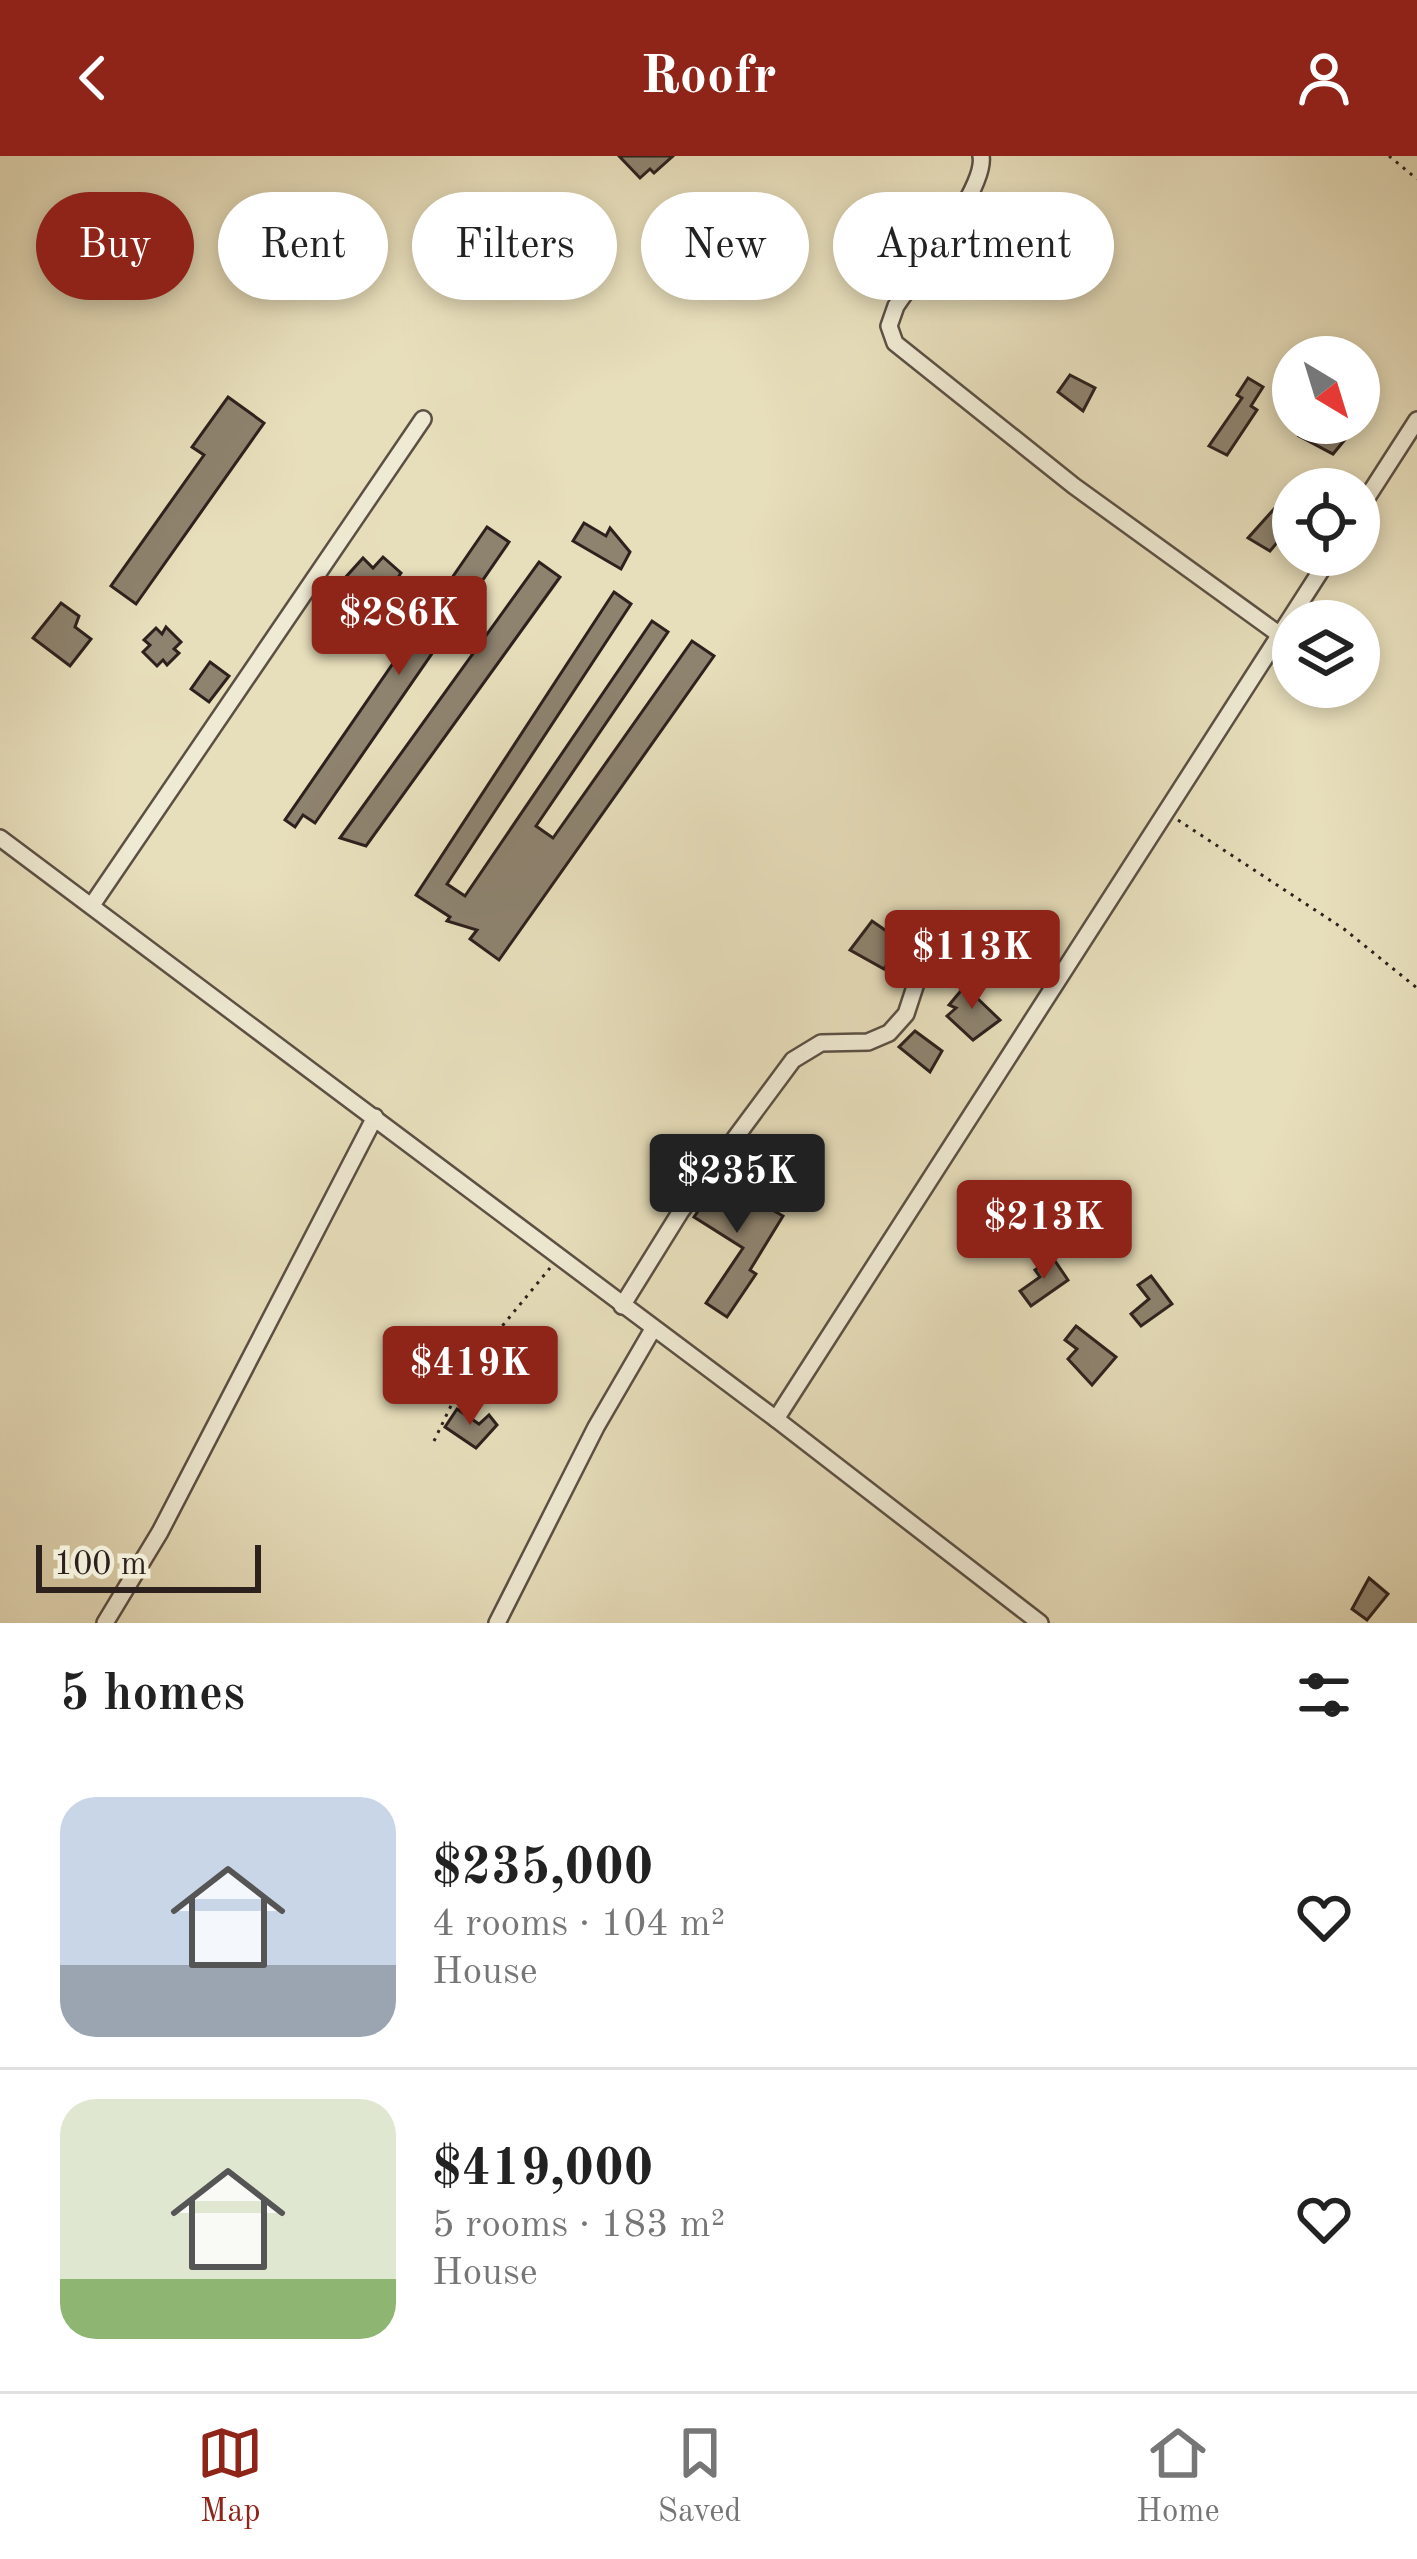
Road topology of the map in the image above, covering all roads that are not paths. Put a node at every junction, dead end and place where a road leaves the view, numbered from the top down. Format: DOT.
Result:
graph roads {
  1 [pos="981,156"];
  2 [pos="423,419"];
  3 [pos="1417,420"];
  4 [pos="1380,477"];
  5 [pos="1272,629"];
  6 [pos="1272,647"];
  7 [pos="0,838"];
  8 [pos="92,905"];
  9 [pos="924,959"];
  10 [pos="375,1117"];
  11 [pos="622,1306"];
  12 [pos="653,1329"];
  13 [pos="776,1419"];
  14 [pos="105,1623"];
  15 [pos="497,1623"];
  16 [pos="1040,1623"];
  1 -- 5 [label="street"];
  2 -- 8 [label="street"];
  3 -- 4 [label="street"];
  6 -- 13 [label="street"];
  7 -- 8 [label="street"];
  8 -- 10 [label="street"];
  9 -- 11 [label="street"];
  10 -- 11 [label="street"];
  10 -- 14 [label="street"];
  11 -- 12 [label="street"];
  12 -- 13 [label="street"];
  12 -- 15 [label="street"];
  13 -- 16 [label="street"];
}
